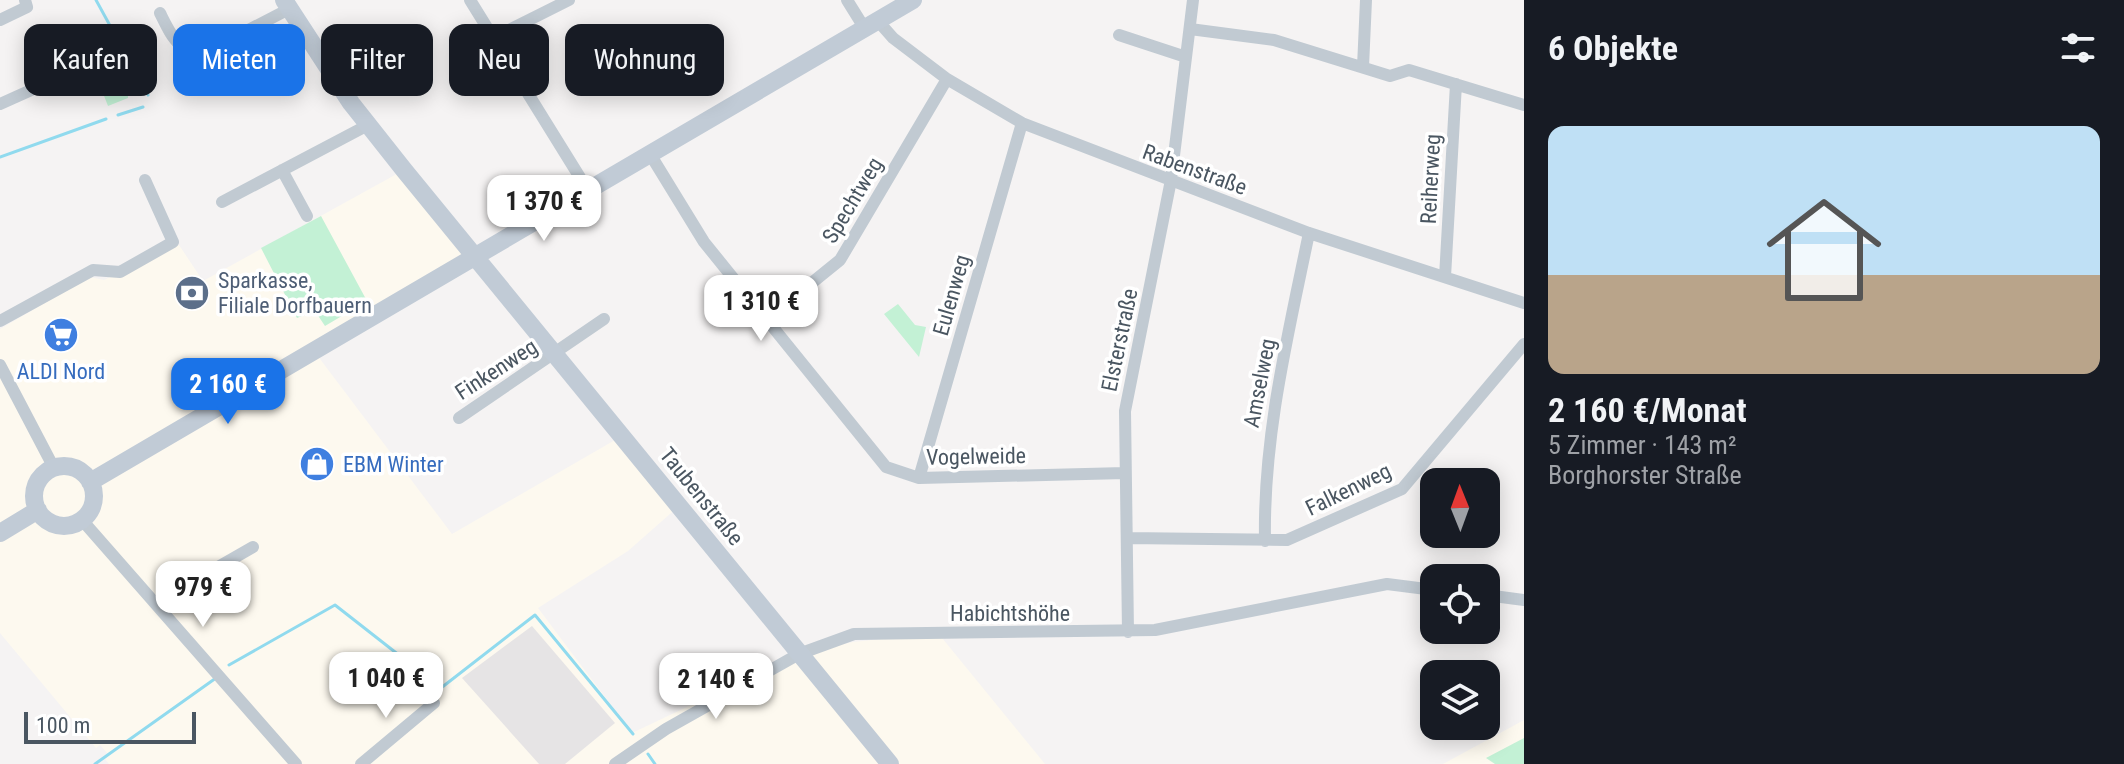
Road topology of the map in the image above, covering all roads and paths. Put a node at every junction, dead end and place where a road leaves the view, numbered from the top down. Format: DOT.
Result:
graph roads {
  1 [pos="25,0"];
  2 [pos="470,0"];
  3 [pos="569,0"];
  4 [pos="847,0"];
  5 [pos="913,0"];
  6 [pos="1193,0"];
  7 [pos="1366,0"];
  8 [pos="286,5"];
  9 [pos="160,13"];
  10 [pos="0,20"];
  11 [pos="485,24"];
  12 [pos="521,24"];
  13 [pos="872,25"];
  14 [pos="1190,29"];
  15 [pos="1119,35"];
  16 [pos="1186,57"];
  17 [pos="1363,67"];
  18 [pos="947,79"];
  19 [pos="1456,84"];
  20 [pos="24,93"];
  21 [pos="529,96"];
  22 [pos="0,104"];
  23 [pos="1524,105"];
  24 [pos="1022,123"];
  25 [pos="368,125"];
  26 [pos="650,154"];
  27 [pos="282,170"];
  28 [pos="145,180"];
  29 [pos="1171,180"];
  30 [pos="589,192"];
  31 [pos="222,202"];
  32 [pos="307,216"];
  33 [pos="1309,233"];
  34 [pos="477,258"];
  35 [pos="1445,277"];
  36 [pos="1524,303"];
  37 [pos="604,319"];
  38 [pos="766,320"];
  39 [pos="0,321"];
  40 [pos="1524,344"];
  41 [pos="556,354"];
  42 [pos="0,365"];
  43 [pos="459,418"];
  44 [pos="54,468"];
  45 [pos="1125,473"];
  46 [pos="919,478"];
  47 [pos="90,482"];
  48 [pos="38,510"];
  49 [pos="82,520"];
  50 [pos="0,533"];
  51 [pos="1127,538"];
  52 [pos="1265,541"];
  53 [pos="253,547"];
  54 [pos="1420,588"];
  55 [pos="1500,597"];
  56 [pos="1524,600"];
  57 [pos="157,602"];
  58 [pos="1128,632"];
  59 [pos="799,654"];
  60 [pos="434,703"];
  61 [pos="296,764"];
  62 [pos="361,764"];
  63 [pos="615,764"];
  64 [pos="890,764"];
  1 -- 10 [label="street"];
  2 -- 11 [label="street"];
  3 -- 12 [label="street"];
  4 -- 13 [label="street, Rabenstraße"];
  5 -- 13 [label="main road"];
  6 -- 14 [label="street, Elsterstraße"];
  7 -- 17 [label="street"];
  8 -- 9 [label="street"];
  8 -- 25 [label="main road, Taubenstraße"];
  13 -- 18 [label="street, Rabenstraße"];
  13 -- 26 [label="main road"];
  14 -- 16 [label="street, Elsterstraße"];
  14 -- 17 [label="street"];
  15 -- 16 [label="street"];
  16 -- 29 [label="street, Elsterstraße"];
  17 -- 19 [label="street"];
  18 -- 24 [label="street, Rabenstraße"];
  18 -- 38 [label="street, Spechtweg"];
  19 -- 23 [label="street"];
  19 -- 35 [label="street, Reiherweg"];
  20 -- 22 [label="street"];
  21 -- 30 [label="street"];
  24 -- 29 [label="street, Rabenstraße"];
  24 -- 46 [label="street, Eulenweg"];
  25 -- 27 [label="street"];
  25 -- 34 [label="main road, Taubenstraße"];
  26 -- 30 [label="main road"];
  26 -- 38 [label="street, Vogelweide"];
  27 -- 31 [label="street"];
  27 -- 32 [label="street"];
  28 -- 39 [label="street"];
  29 -- 33 [label="street, Rabenstraße"];
  29 -- 45 [label="street, Elsterstraße"];
  30 -- 34 [label="main road"];
  33 -- 35 [label="street, Rabenstraße"];
  33 -- 52 [label="street, Amselweg"];
  34 -- 41 [label="main road, Taubenstraße"];
  34 -- 47 [label="main road"];
  35 -- 36 [label="street, Rabenstraße"];
  37 -- 41 [label="street, Finkenweg"];
  38 -- 46 [label="street, Vogelweide"];
  40 -- 52 [label="street, Falkenweg"];
  41 -- 43 [label="street, Finkenweg"];
  41 -- 59 [label="main road, Taubenstraße"];
  42 -- 44 [label="street"];
  44 -- 47 [label="main road"];
  44 -- 48 [label="main road"];
  45 -- 46 [label="street, Vogelweide"];
  45 -- 51 [label="street, Elsterstraße"];
  47 -- 49 [label="main road"];
  48 -- 49 [label="main road"];
  48 -- 50 [label="main road"];
  49 -- 57 [label="street"];
  51 -- 52 [label="street, Falkenweg"];
  51 -- 58 [label="street, Elsterstraße"];
  53 -- 57 [label="street"];
  54 -- 58 [label="street, Habichtshöhe"];
  55 -- 56 [label="street"];
  57 -- 61 [label="street"];
  58 -- 59 [label="street, Habichtshöhe"];
  59 -- 63 [label="street, Habichtshöhe"];
  59 -- 64 [label="main road, Taubenstraße"];
  60 -- 62 [label="street"];
}
